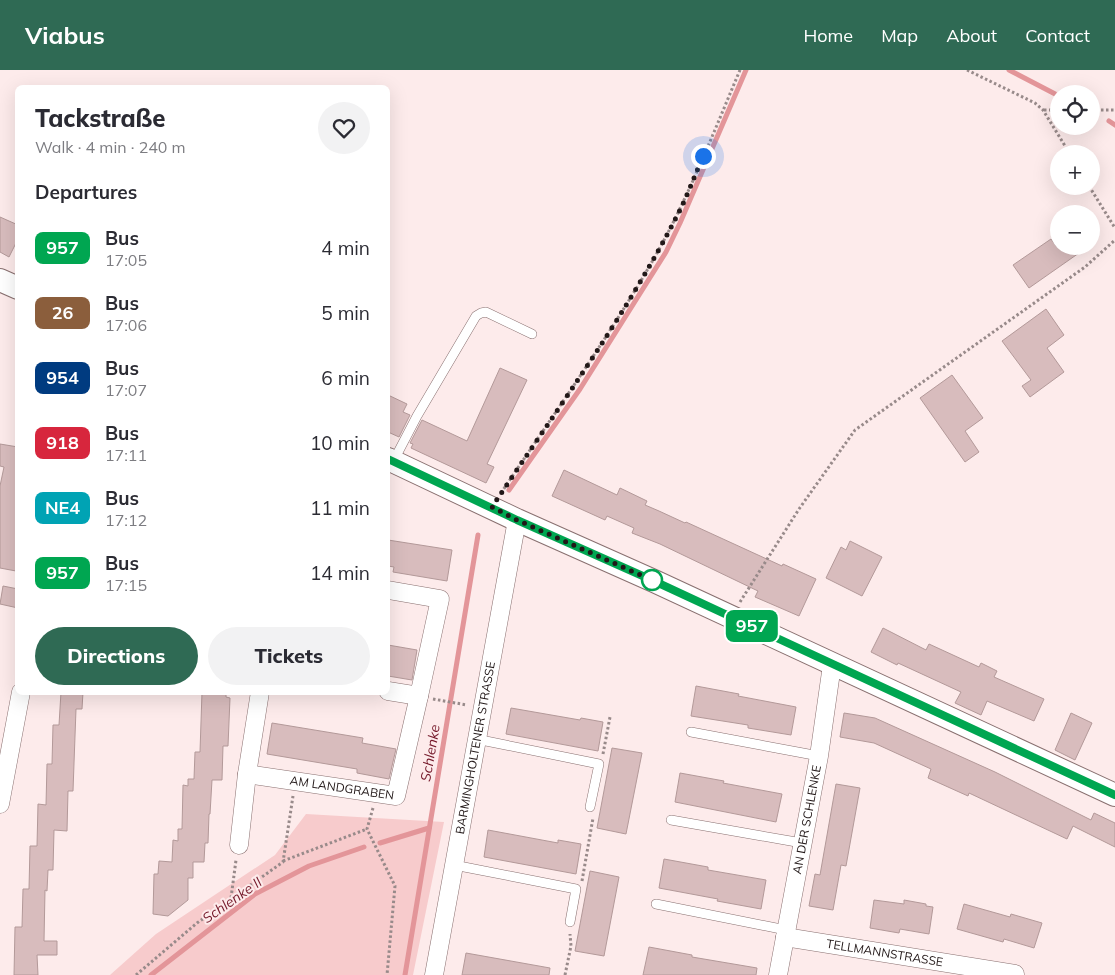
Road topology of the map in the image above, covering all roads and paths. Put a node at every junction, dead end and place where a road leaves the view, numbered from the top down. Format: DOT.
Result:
graph roads {
  1 [pos="740,70"];
  2 [pos="967,70"];
  3 [pos="1043,110"];
  4 [pos="1050,110"];
  5 [pos="1100,110"];
  6 [pos="1115,110"];
  7 [pos="1064,145"];
  8 [pos="1095,195"];
  9 [pos="1115,228"];
  10 [pos="1115,240"];
  11 [pos="0,280"];
  12 [pos="15,287"];
  13 [pos="532,334"];
  14 [pos="390,460"];
  15 [pos="492,507"];
  16 [pos="517,520"];
  17 [pos="390,590"];
  18 [pos="731,617"];
  19 [pos="832,665"];
  20 [pos="390,691"];
  21 [pos="20,695"];
  22 [pos="260,695"];
  23 [pos="426,697"];
  24 [pos="458,703"];
  25 [pos="610,717"];
  26 [pos="691,732"];
  27 [pos="476,739"];
  28 [pos="819,756"];
  29 [pos="599,764"];
  30 [pos="247,774"];
  31 [pos="295,782"];
  32 [pos="377,793"];
  33 [pos="1115,795"];
  34 [pos="0,804"];
  35 [pos="590,807"];
  36 [pos="671,820"];
  37 [pos="367,829"];
  38 [pos="802,843"];
  39 [pos="239,845"];
  40 [pos="283,862"];
  41 [pos="454,865"];
  42 [pos="576,889"];
  43 [pos="231,899"];
  44 [pos="656,904"];
  45 [pos="570,922"];
  46 [pos="786,933"];
  47 [pos="1015,974"];
  48 [pos="136,975"];
  49 [pos="387,975"];
  50 [pos="434,975"];
  51 [pos="565,975"];
  52 [pos="778,975"];
  1 -- 15 [label="path"];
  2 -- 3 [label="path"];
  3 -- 4 [label="path"];
  3 -- 7 [label="path"];
  5 -- 6 [label="path"];
  8 -- 9 [label="path"];
  10 -- 18 [label="path"];
  11 -- 12 [label="street"];
  13 -- 14 [label="lane"];
  14 -- 15 [label="street"];
  15 -- 16 [label="street"];
  16 -- 18 [label="street"];
  16 -- 27 [label="street, BARMINGHOLTENER STRASSE"];
  17 -- 23 [label="street, AM LANDGRABEN"];
  18 -- 19 [label="street"];
  19 -- 28 [label="street, AN DER SCHLENKE"];
  19 -- 33 [label="street"];
  20 -- 23 [label="street"];
  21 -- 34 [label="street"];
  22 -- 30 [label="street"];
  23 -- 24 [label="path"];
  23 -- 32 [label="street, AM LANDGRABEN"];
  25 -- 29 [label="path"];
  26 -- 28 [label="lane"];
  27 -- 29 [label="lane"];
  27 -- 41 [label="street, BARMINGHOLTENER STRASSE"];
  28 -- 38 [label="street, AN DER SCHLENKE"];
  29 -- 35 [label="lane"];
  30 -- 31 [label="street, AM LANDGRABEN"];
  30 -- 39 [label="street"];
  31 -- 32 [label="street, AM LANDGRABEN"];
  31 -- 40 [label="path"];
  32 -- 37 [label="path"];
  35 -- 42 [label="path"];
  36 -- 38 [label="lane"];
  37 -- 40 [label="path"];
  37 -- 49 [label="path"];
  38 -- 46 [label="street, AN DER SCHLENKE"];
  39 -- 43 [label="path"];
  40 -- 43 [label="path"];
  41 -- 42 [label="lane"];
  41 -- 50 [label="street, BARMINGHOLTENER STRASSE"];
  42 -- 45 [label="lane"];
  43 -- 48 [label="path"];
  44 -- 46 [label="lane"];
  45 -- 51 [label="path"];
  46 -- 47 [label="street, TELLMANNSTRASSE"];
  46 -- 52 [label="street, AN DER SCHLENKE"];
}
